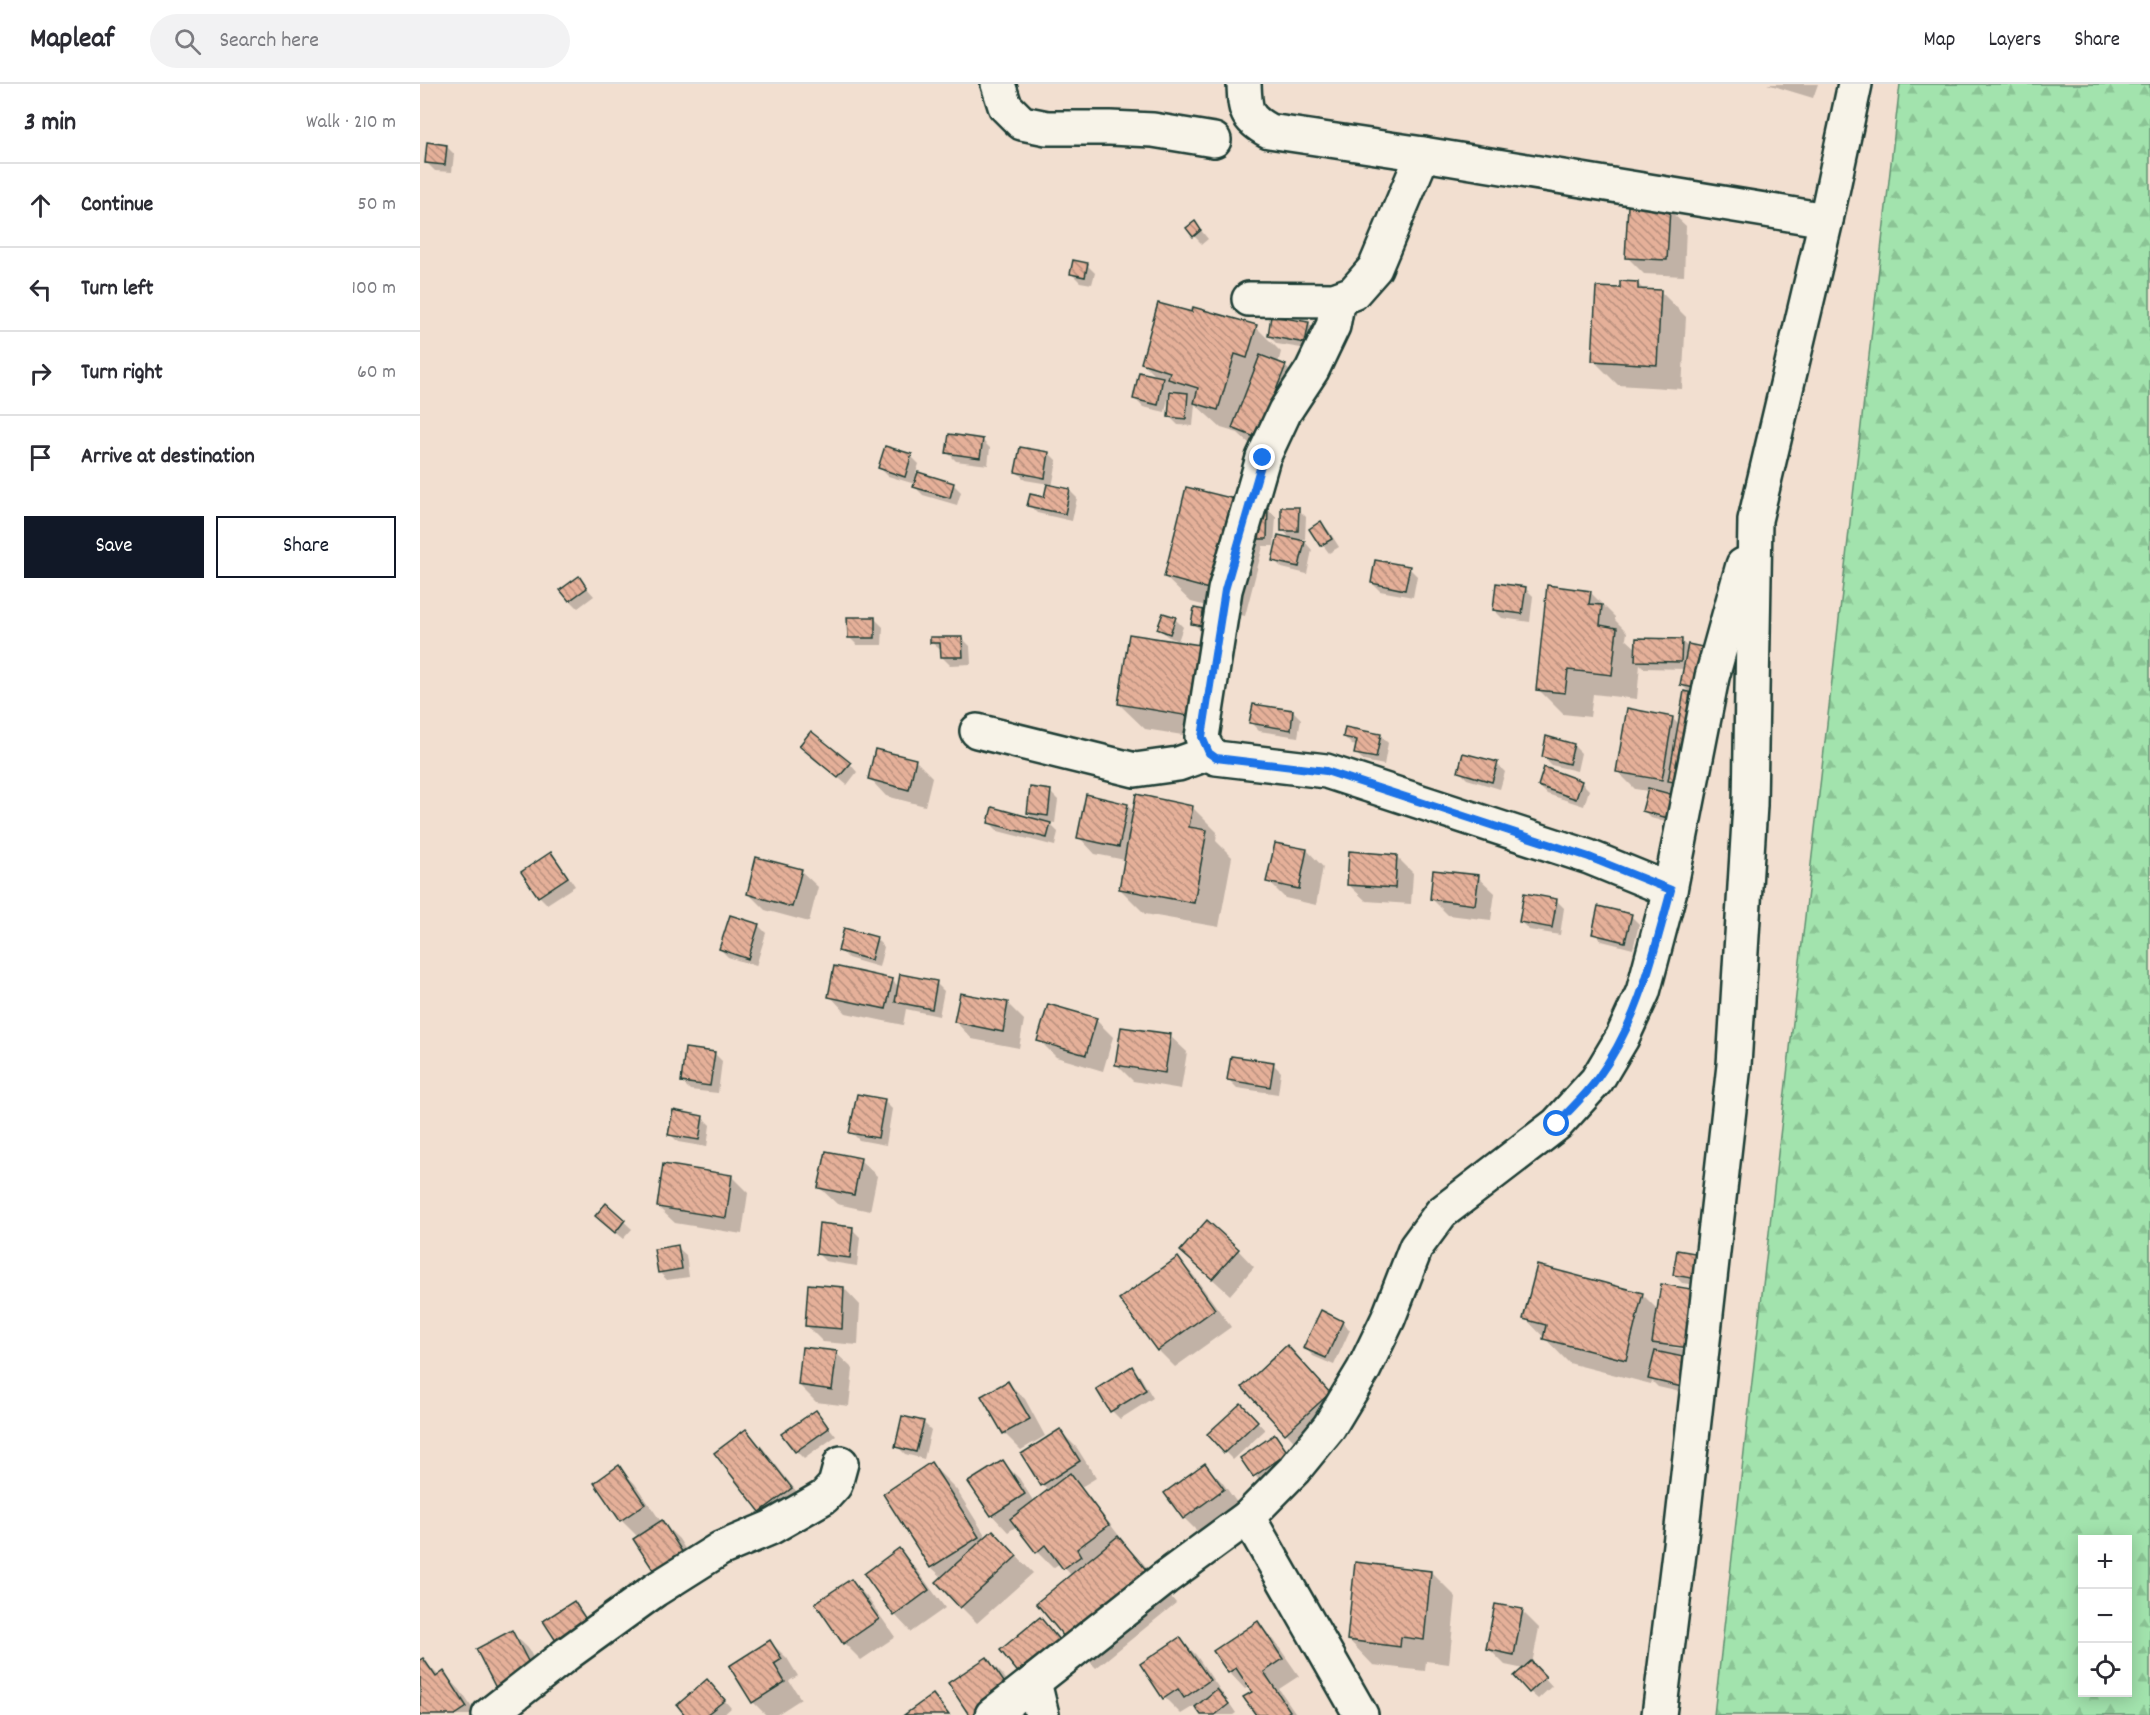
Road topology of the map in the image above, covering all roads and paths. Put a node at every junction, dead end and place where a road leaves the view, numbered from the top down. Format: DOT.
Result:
graph roads {
  1 [pos="998,84"];
  2 [pos="1244,84"];
  3 [pos="1855,84"];
  4 [pos="1214,140"];
  5 [pos="1423,154"];
  6 [pos="1826,220"];
  7 [pos="1249,299"];
  8 [pos="1338,299"];
  9 [pos="1755,520"];
  10 [pos="977,731"];
  11 [pos="1209,753"];
  12 [pos="1671,890"];
  13 [pos="841,1463"];
  14 [pos="1248,1517"];
  15 [pos="1034,1682"];
  16 [pos="489,1715"];
  17 [pos="992,1715"];
  18 [pos="1042,1715"];
  19 [pos="1361,1715"];
  20 [pos="1659,1715"];
  1 -- 4 [label="street"];
  2 -- 5 [label="street"];
  3 -- 6 [label="street"];
  5 -- 6 [label="street"];
  5 -- 8 [label="street"];
  6 -- 9 [label="street"];
  7 -- 8 [label="street"];
  8 -- 11 [label="street"];
  9 -- 12 [label="street"];
  9 -- 20 [label="street"];
  10 -- 11 [label="street"];
  11 -- 12 [label="street"];
  12 -- 14 [label="street"];
  13 -- 16 [label="street"];
  14 -- 15 [label="street"];
  14 -- 19 [label="street"];
  15 -- 17 [label="street"];
  15 -- 18 [label="street"];
}
